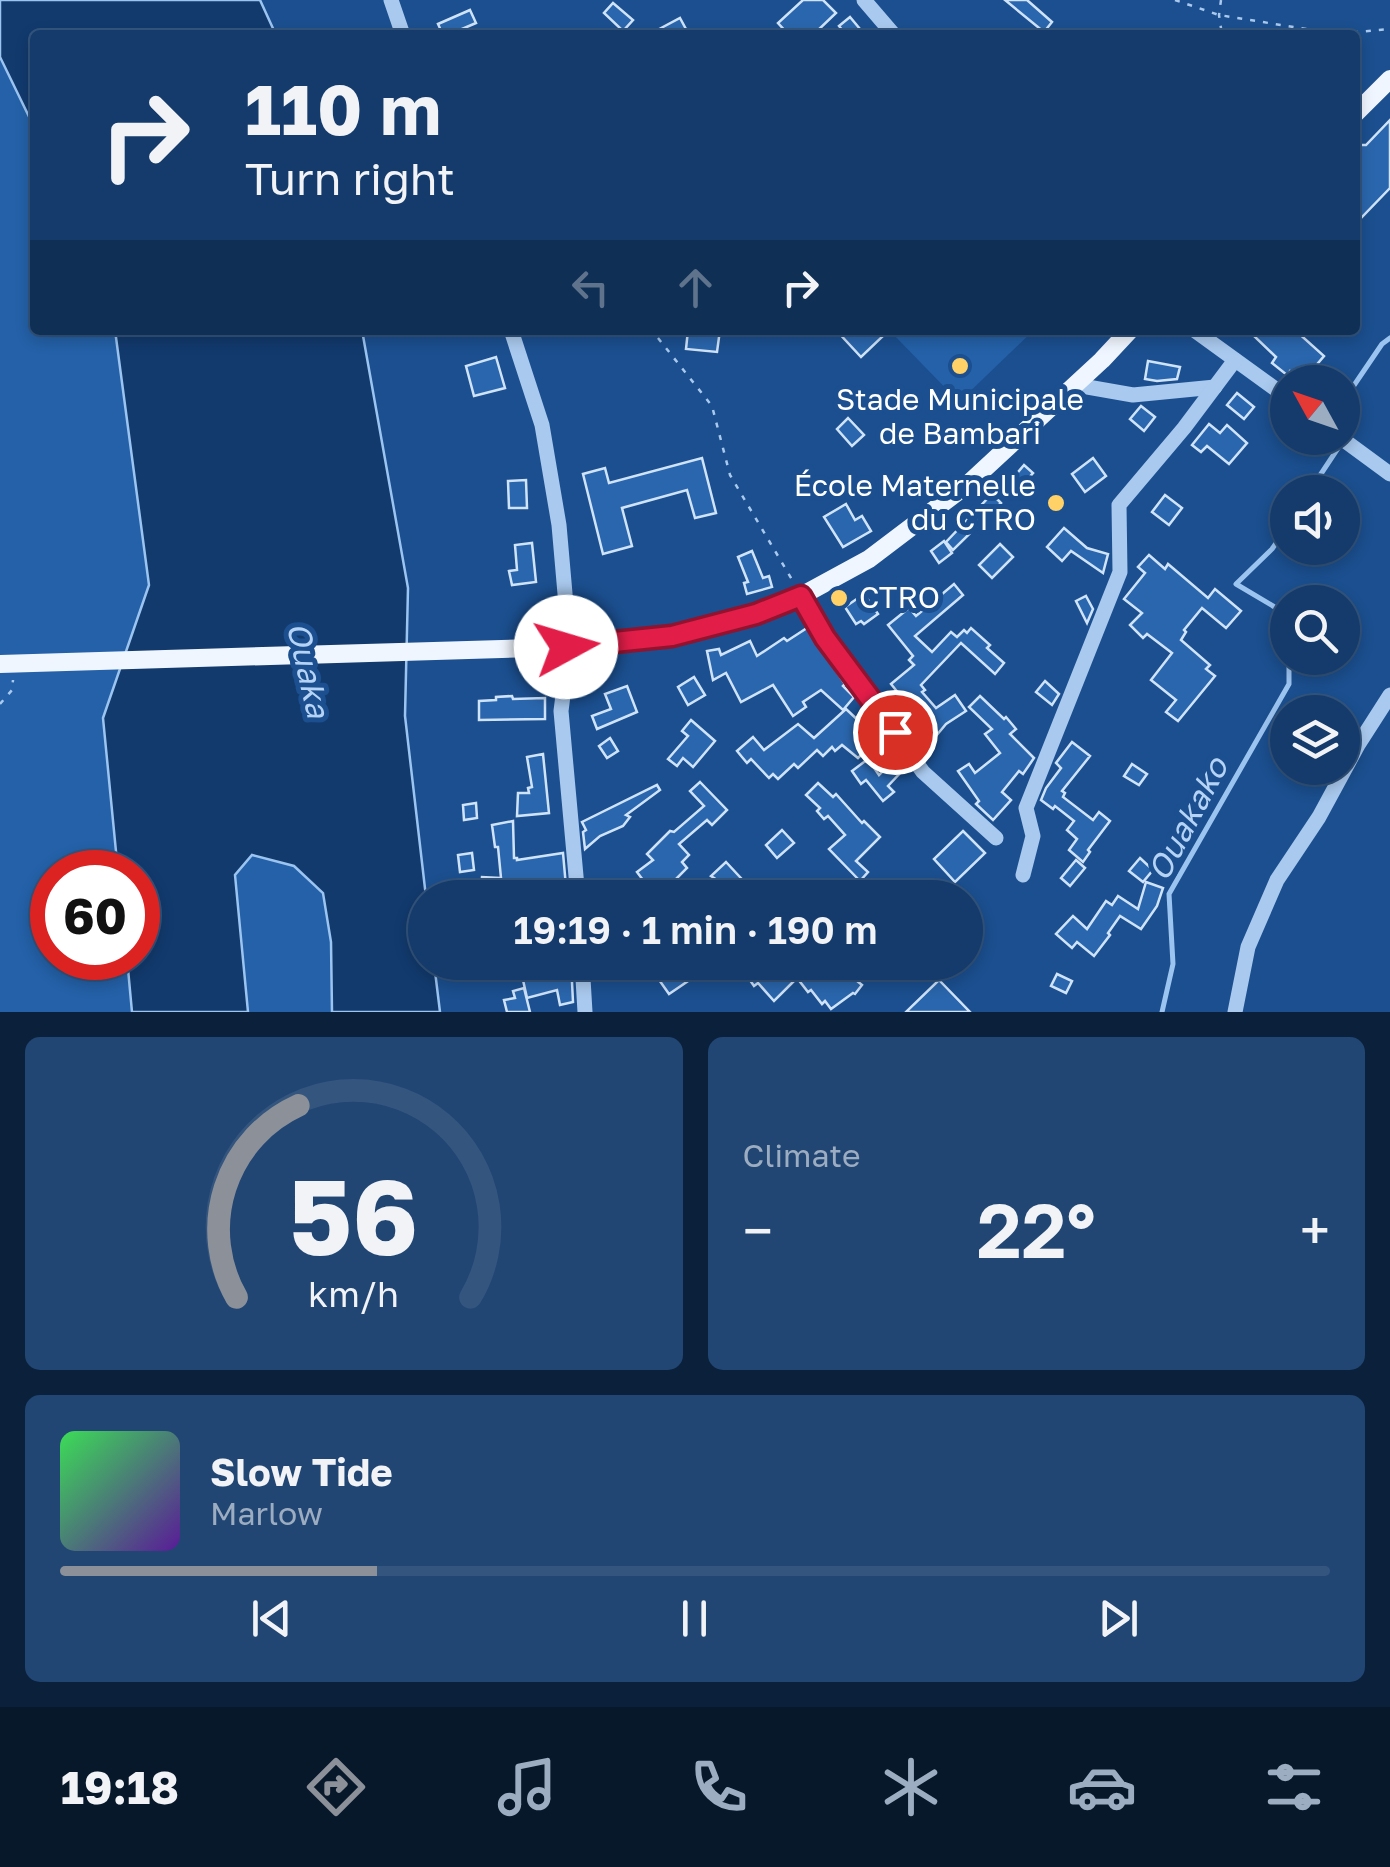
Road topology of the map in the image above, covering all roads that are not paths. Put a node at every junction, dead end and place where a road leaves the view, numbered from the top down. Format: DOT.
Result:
graph roads {
  1 [pos="391,0"];
  2 [pos="864,0"];
  3 [pos="401,30"];
  4 [pos="890,30"];
  5 [pos="1390,79"];
  6 [pos="1360,109"];
  7 [pos="512,335"];
  8 [pos="1125,335"];
  9 [pos="1201,335"];
  10 [pos="1236,360"];
  11 [pos="1076,385"];
  12 [pos="1270,385"];
  13 [pos="1215,387"];
  14 [pos="1360,452"];
  15 [pos="1390,474"];
  16 [pos="801,596"];
  17 [pos="566,647"];
  18 [pos="0,664"];
  19 [pos="1390,695"];
  20 [pos="996,838"];
  21 [pos="1022,875"];
  22 [pos="576,880"];
  23 [pos="583,980"];
  24 [pos="585,1012"];
  25 [pos="1235,1012"];
  1 -- 3 [label="street"];
  2 -- 4 [label="street"];
  5 -- 6 [label="main road"];
  7 -- 17 [label="street"];
  8 -- 11 [label="main road"];
  9 -- 10 [label="street"];
  10 -- 12 [label="street"];
  10 -- 13 [label="street"];
  11 -- 13 [label="street"];
  11 -- 16 [label="main road"];
  13 -- 21 [label="street"];
  14 -- 15 [label="street"];
  16 -- 17 [label="main road"];
  16 -- 20 [label="street"];
  17 -- 18 [label="main road"];
  17 -- 22 [label="street"];
  19 -- 25 [label="street"];
  23 -- 24 [label="street"];
}
